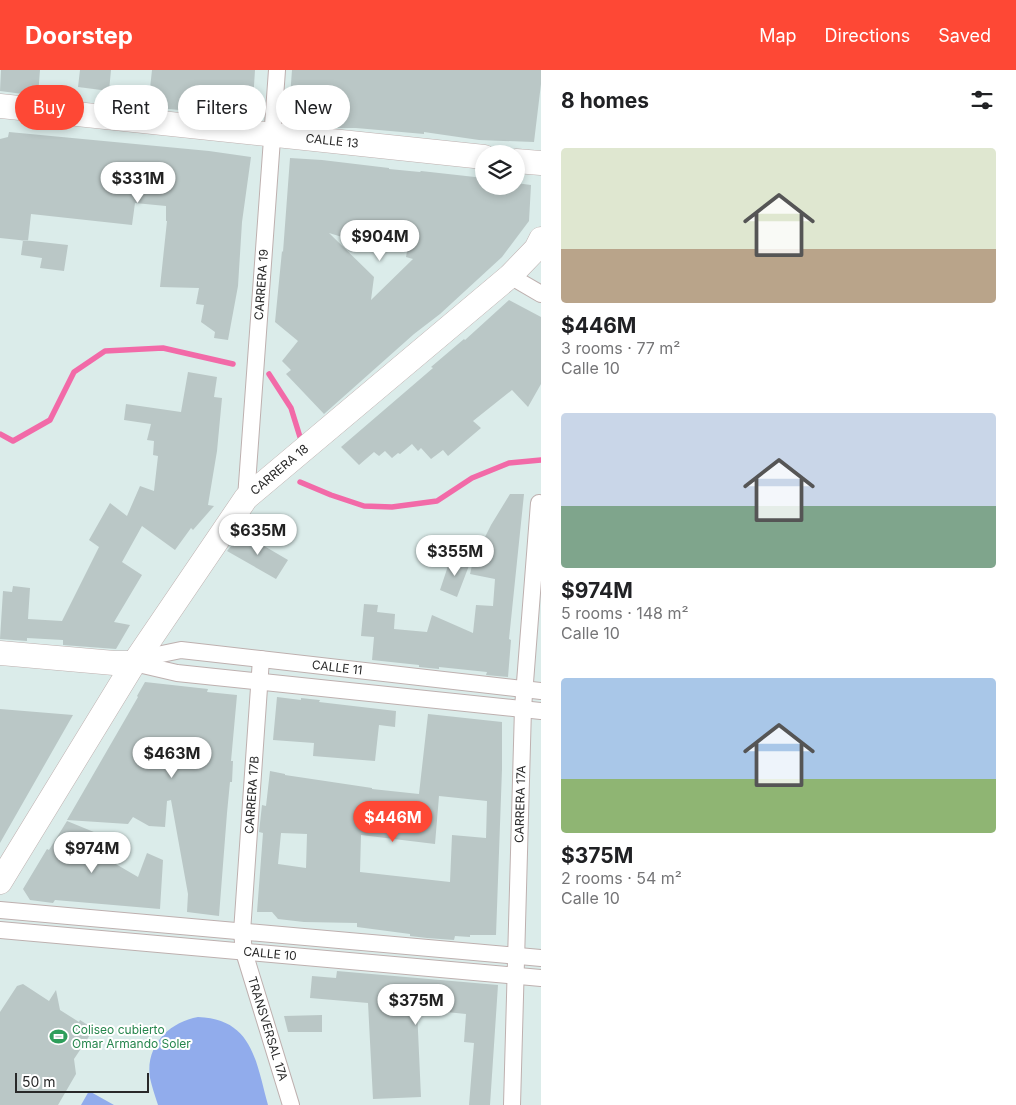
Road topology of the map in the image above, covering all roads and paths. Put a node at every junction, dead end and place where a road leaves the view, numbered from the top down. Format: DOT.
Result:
graph roads {
  1 [pos="277,70"];
  2 [pos="0,106"];
  3 [pos="272,135"];
  4 [pos="475,156"];
  5 [pos="525,161"];
  6 [pos="541,163"];
  7 [pos="541,239"];
  8 [pos="510,276"];
  9 [pos="541,294"];
  10 [pos="246,498"];
  11 [pos="539,503"];
  12 [pos="0,654"];
  13 [pos="261,659"];
  14 [pos="134,663"];
  15 [pos="260,682"];
  16 [pos="533,690"];
  17 [pos="523,708"];
  18 [pos="541,711"];
  19 [pos="0,882"];
  20 [pos="0,910"];
  21 [pos="0,930"];
  22 [pos="242,932"];
  23 [pos="244,952"];
  24 [pos="516,956"];
  25 [pos="541,958"];
  26 [pos="516,976"];
  27 [pos="541,978"];
  28 [pos="291,1105"];
  29 [pos="512,1105"];
  1 -- 3 [label="street, CARRERA 19"];
  2 -- 3 [label="street, CALLE 13"];
  3 -- 4 [label="street, CALLE 13"];
  3 -- 10 [label="street, CARRERA 19"];
  5 -- 6 [label="street"];
  7 -- 8 [label="street, CARRERA 18"];
  8 -- 9 [label="street"];
  8 -- 10 [label="street, CARRERA 18"];
  10 -- 14 [label="street, CARRERA 18"];
  11 -- 16 [label="street, CARRERA 17A"];
  12 -- 14 [label="street, CALLE 11"];
  13 -- 14 [label="street, CALLE 11"];
  13 -- 15 [label="street, CARRERA 17B"];
  13 -- 16 [label="street, CALLE 11"];
  14 -- 15 [label="street, CALLE 11"];
  14 -- 19 [label="street, CARRERA 18"];
  15 -- 17 [label="street, CALLE 11"];
  15 -- 22 [label="street, CARRERA 17B"];
  16 -- 17 [label="street, CARRERA 17A"];
  17 -- 18 [label="street, CALLE 11"];
  17 -- 24 [label="street, CARRERA 17A"];
  20 -- 22 [label="street, CALLE 10"];
  21 -- 23 [label="street, CALLE 10"];
  22 -- 23 [label="street, CARRERA 17B"];
  22 -- 24 [label="street, CALLE 10"];
  23 -- 26 [label="street, CALLE 10"];
  23 -- 28 [label="street, TRANSVERSAL 17A"];
  24 -- 25 [label="street, CALLE 10"];
  24 -- 26 [label="street, CARRERA 17A"];
  26 -- 27 [label="street, CALLE 10"];
  26 -- 29 [label="street, CARRERA 17A"];
}
